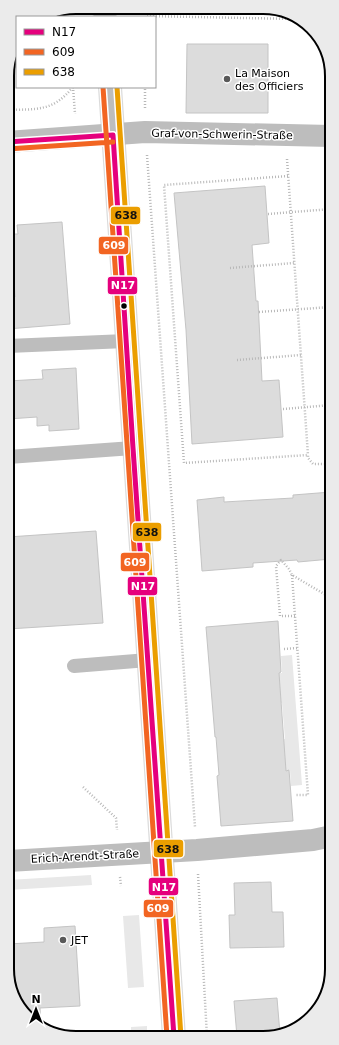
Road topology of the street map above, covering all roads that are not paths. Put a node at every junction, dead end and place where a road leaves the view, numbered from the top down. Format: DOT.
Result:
graph roads {
  1 [pos="110,88"];
  2 [pos="113,134"];
  3 [pos="325,136"];
  4 [pos="14,141"];
  5 [pos="126,341"];
  6 [pos="14,346"];
  7 [pos="133,448"];
  8 [pos="14,457"];
  9 [pos="148,660"];
  10 [pos="74,666"];
  11 [pos="325,837"];
  12 [pos="162,852"];
  13 [pos="14,861"];
  14 [pos="174,1031"];
  1 -- 2 [label="main road"];
  2 -- 3 [label="main road, Graf-von-Schwerin-Straße"];
  2 -- 4 [label="main road, Graf-von-Schwerin-Straße"];
  2 -- 5 [label="main road"];
  5 -- 6 [label="lane"];
  5 -- 7 [label="main road"];
  7 -- 8 [label="lane"];
  7 -- 9 [label="main road"];
  9 -- 10 [label="lane"];
  9 -- 12 [label="main road"];
  11 -- 12 [label="main road"];
  12 -- 13 [label="main road, Erich-Arendt-Straße"];
  12 -- 14 [label="main road"];
}
